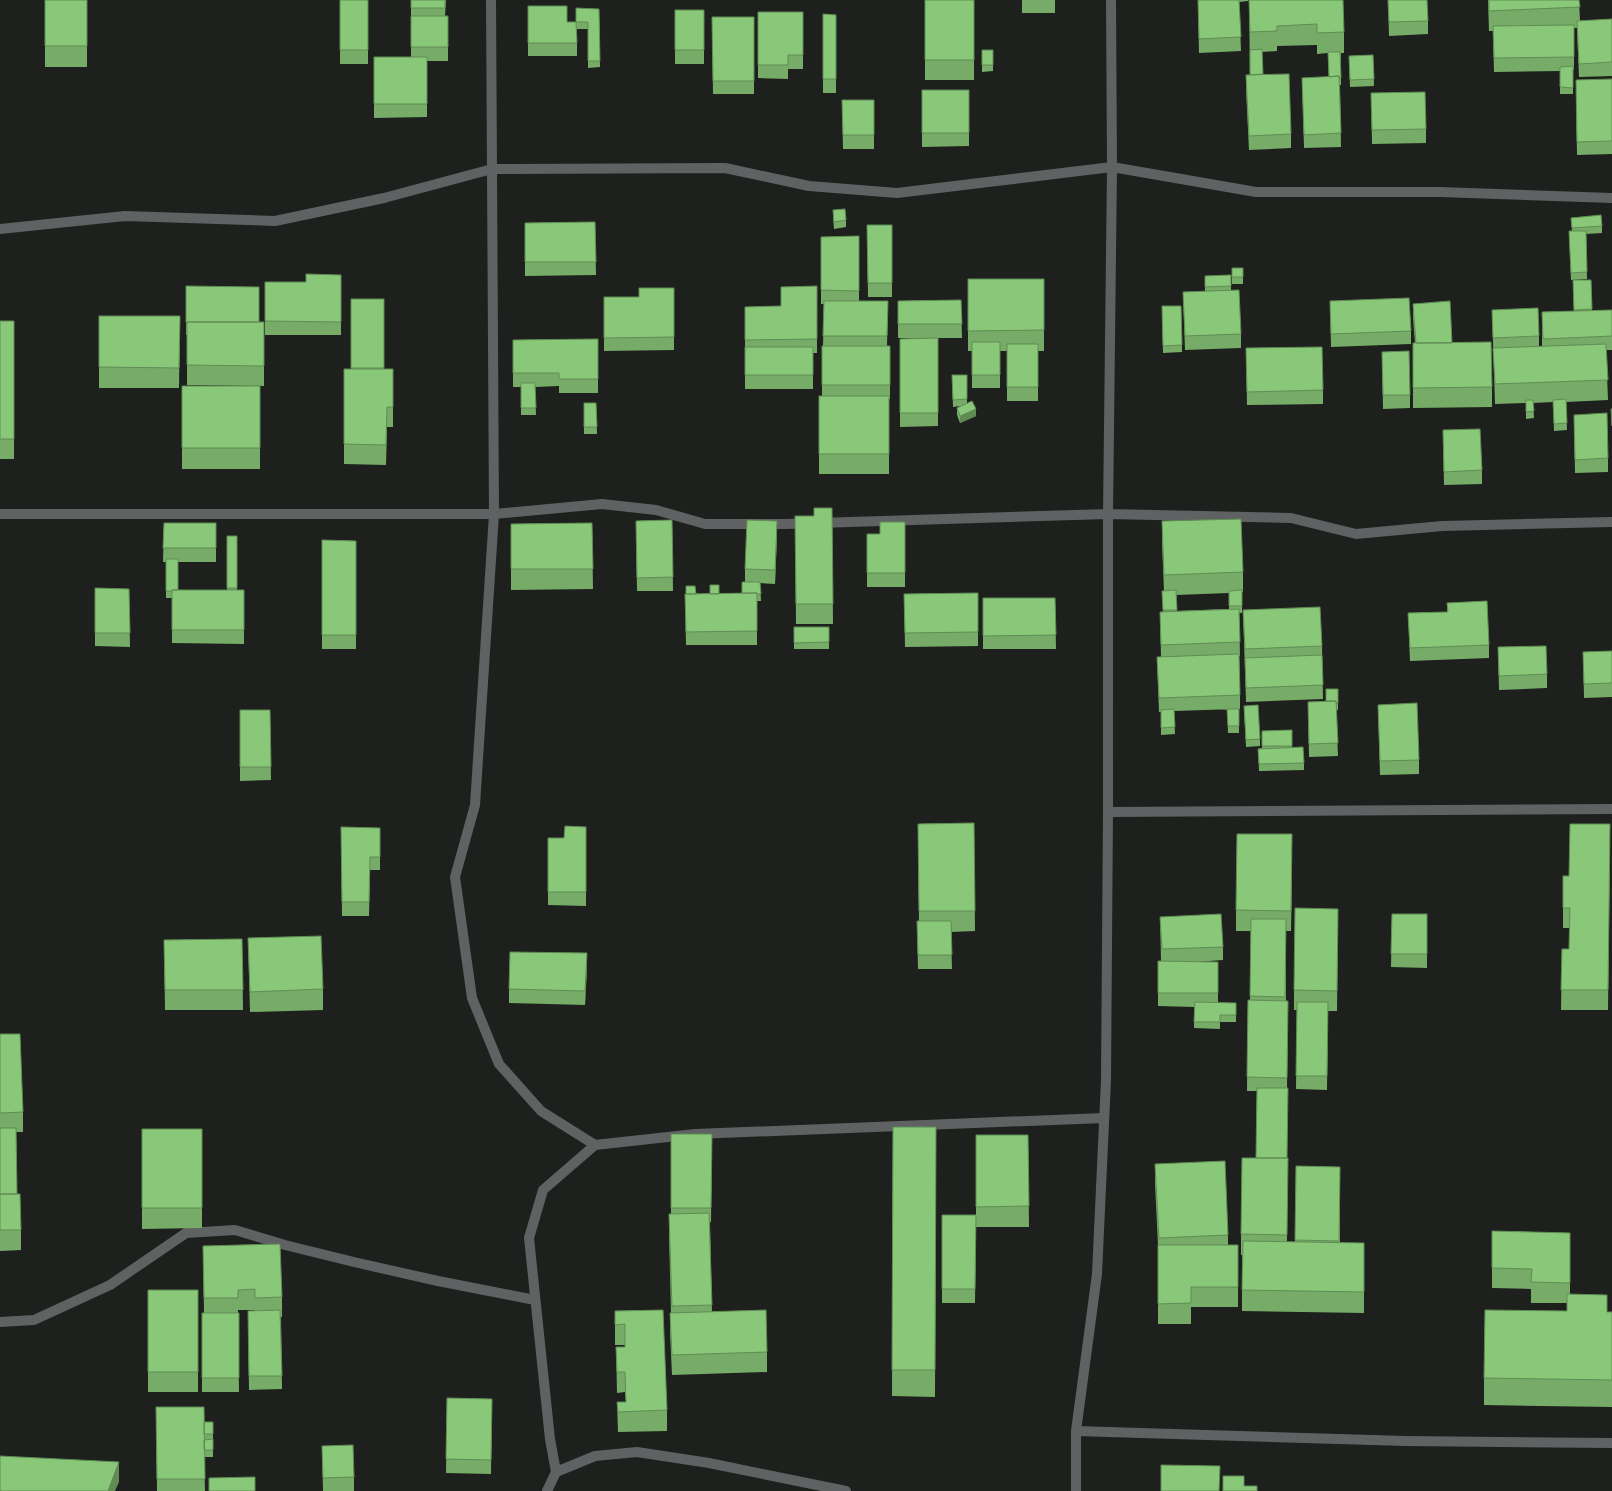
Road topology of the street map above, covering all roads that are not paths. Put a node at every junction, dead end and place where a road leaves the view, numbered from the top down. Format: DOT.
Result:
graph roads {
  1 [pos="491,0"];
  2 [pos="1111,0"];
  3 [pos="1112,167"];
  4 [pos="492,169"];
  5 [pos="1612,198"];
  6 [pos="0,229"];
  7 [pos="0,514"];
  8 [pos="494,514"];
  9 [pos="1108,514"];
  10 [pos="1612,522"];
  11 [pos="1612,809"];
  12 [pos="1108,812"];
  13 [pos="1104,1118"];
  14 [pos="595,1145"];
  15 [pos="536,1300"];
  16 [pos="0,1322"];
  17 [pos="1076,1431"];
  18 [pos="1612,1443"];
  19 [pos="556,1472"];
  20 [pos="547,1491"];
  21 [pos="846,1491"];
  22 [pos="1076,1491"];
  1 -- 4 [label="street"];
  2 -- 3 [label="street"];
  3 -- 4 [label="street"];
  3 -- 5 [label="street"];
  3 -- 9 [label="street"];
  4 -- 6 [label="street"];
  4 -- 8 [label="street"];
  7 -- 8 [label="street"];
  8 -- 9 [label="street"];
  8 -- 14 [label="street"];
  9 -- 10 [label="street"];
  9 -- 12 [label="street"];
  11 -- 12 [label="street"];
  12 -- 13 [label="street"];
  13 -- 14 [label="street"];
  13 -- 17 [label="street"];
  14 -- 15 [label="street"];
  15 -- 16 [label="street"];
  15 -- 19 [label="street"];
  17 -- 18 [label="street"];
  17 -- 22 [label="street"];
  19 -- 20 [label="street"];
  19 -- 21 [label="street"];
}
